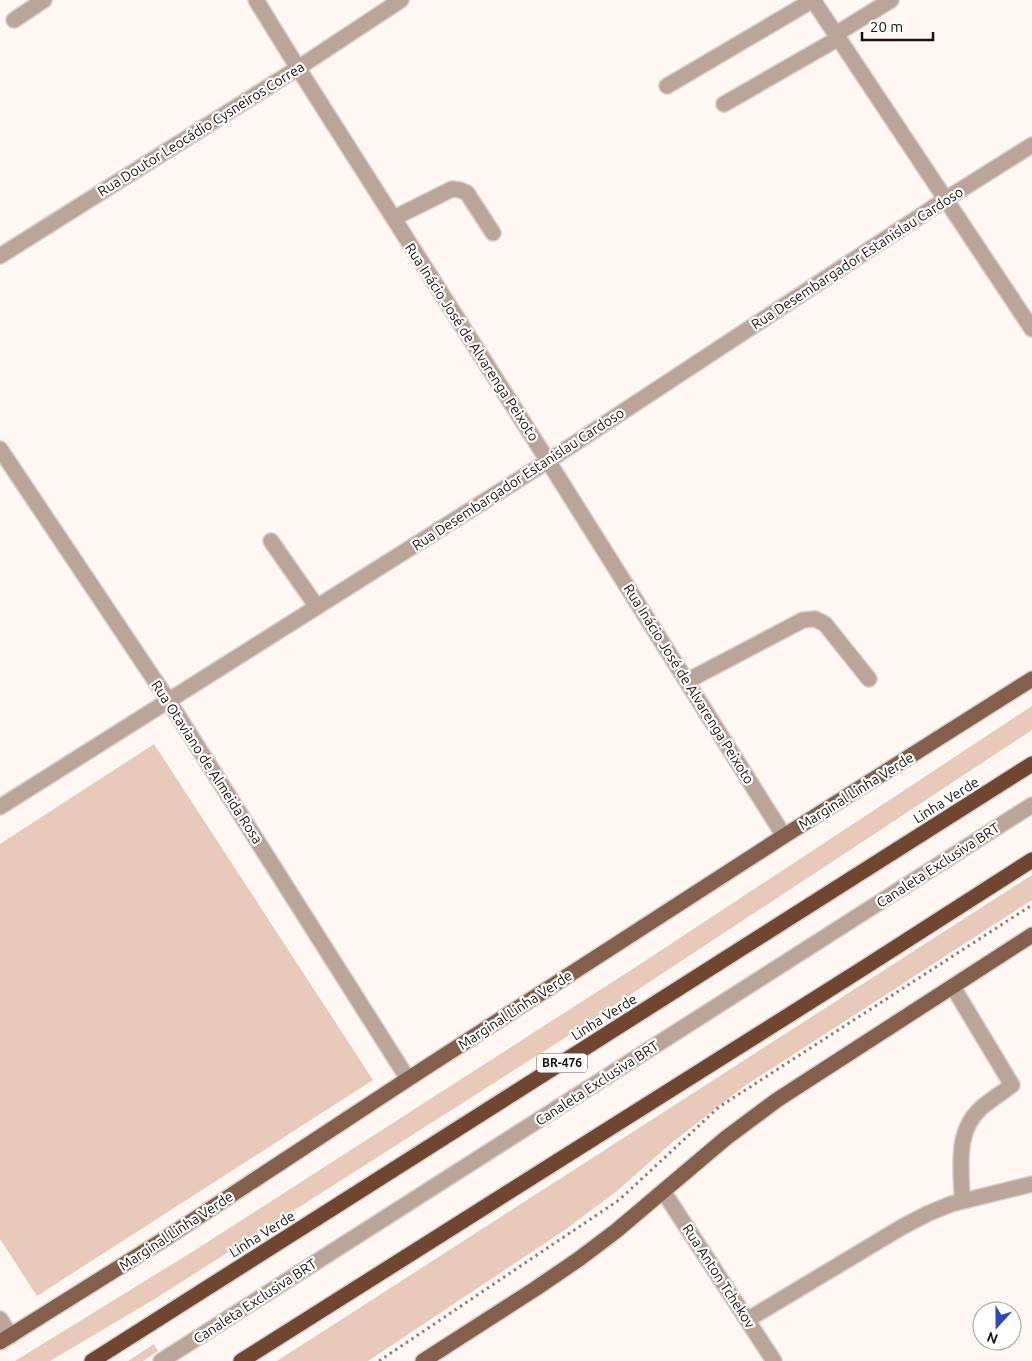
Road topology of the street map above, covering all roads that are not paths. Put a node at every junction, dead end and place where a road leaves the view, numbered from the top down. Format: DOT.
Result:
graph roads {
  1 [pos="44,0"];
  2 [pos="256,0"];
  3 [pos="401,0"];
  4 [pos="813,0"];
  5 [pos="891,0"];
  6 [pos="14,20"];
  7 [pos="838,36"];
  8 [pos="298,68"];
  9 [pos="667,86"];
  10 [pos="724,104"];
  11 [pos="1032,145"];
  12 [pos="946,200"];
  13 [pos="394,218"];
  14 [pos="493,233"];
  15 [pos="0,256"];
  16 [pos="1032,329"];
  17 [pos="0,449"];
  18 [pos="548,461"];
  19 [pos="271,541"];
  20 [pos="317,606"];
  21 [pos="869,679"];
  22 [pos="1032,679"];
  23 [pos="687,681"];
  24 [pos="168,700"];
  25 [pos="1032,764"];
  26 [pos="1032,805"];
  27 [pos="0,807"];
  28 [pos="784,836"];
  29 [pos="1032,860"];
  30 [pos="1032,935"];
  31 [pos="953,987"];
  32 [pos="408,1079"];
  33 [pos="1032,1184"];
  34 [pos="663,1191"];
  35 [pos="962,1201"];
  36 [pos="0,1319"];
  37 [pos="748,1320"];
  38 [pos="5,1339"];
  39 [pos="92,1361"];
  40 [pos="161,1361"];
  41 [pos="242,1361"];
  42 [pos="423,1361"];
  43 [pos="774,1361"];
  1 -- 6 [label="street"];
  2 -- 8 [label="street, Rua Inácio José de Alvarenga Peixoto"];
  3 -- 8 [label="street, Rua Doutor Leocádio Cysneiros Correa"];
  4 -- 7 [label="street"];
  4 -- 9 [label="street"];
  5 -- 7 [label="street"];
  7 -- 10 [label="street"];
  7 -- 12 [label="street"];
  8 -- 13 [label="street, Rua Inácio José de Alvarenga Peixoto"];
  8 -- 15 [label="street, Rua Doutor Leocádio Cysneiros Correa"];
  11 -- 12 [label="street, Rua Desembargador Estanislau Cardoso"];
  12 -- 16 [label="street"];
  12 -- 18 [label="street, Rua Desembargador Estanislau Cardoso"];
  13 -- 14 [label="street"];
  13 -- 18 [label="street, Rua Inácio José de Alvarenga Peixoto"];
  17 -- 24 [label="street, Rua Otaviano de Almeida Rosa"];
  18 -- 20 [label="street, Rua Desembargador Estanislau Cardoso"];
  18 -- 23 [label="street, Rua Inácio José de Alvarenga Peixoto"];
  19 -- 20 [label="street"];
  20 -- 24 [label="street, Rua Desembargador Estanislau Cardoso"];
  21 -- 23 [label="street"];
  22 -- 28 [label="main road, Marginal Linha Verde"];
  23 -- 28 [label="street, Rua Inácio José de Alvarenga Peixoto"];
  24 -- 27 [label="street, Rua Desembargador Estanislau Cardoso"];
  24 -- 32 [label="street, Rua Otaviano de Almeida Rosa"];
  25 -- 39 [label="highway, Linha Verde / BR-476"];
  26 -- 40 [label="street, Canaleta Exclusiva BRT"];
  28 -- 32 [label="main road, Marginal Linha Verde"];
  29 -- 41 [label="highway"];
  30 -- 31 [label="main road"];
  31 -- 34 [label="main road"];
  31 -- 35 [label="street"];
  32 -- 38 [label="main road, Marginal Linha Verde"];
  33 -- 35 [label="street"];
  34 -- 37 [label="street, Rua Anton Tchekov"];
  34 -- 42 [label="main road"];
  35 -- 37 [label="street"];
  36 -- 38 [label="street"];
  37 -- 43 [label="street, Rua Anton Tchekov"];
}
